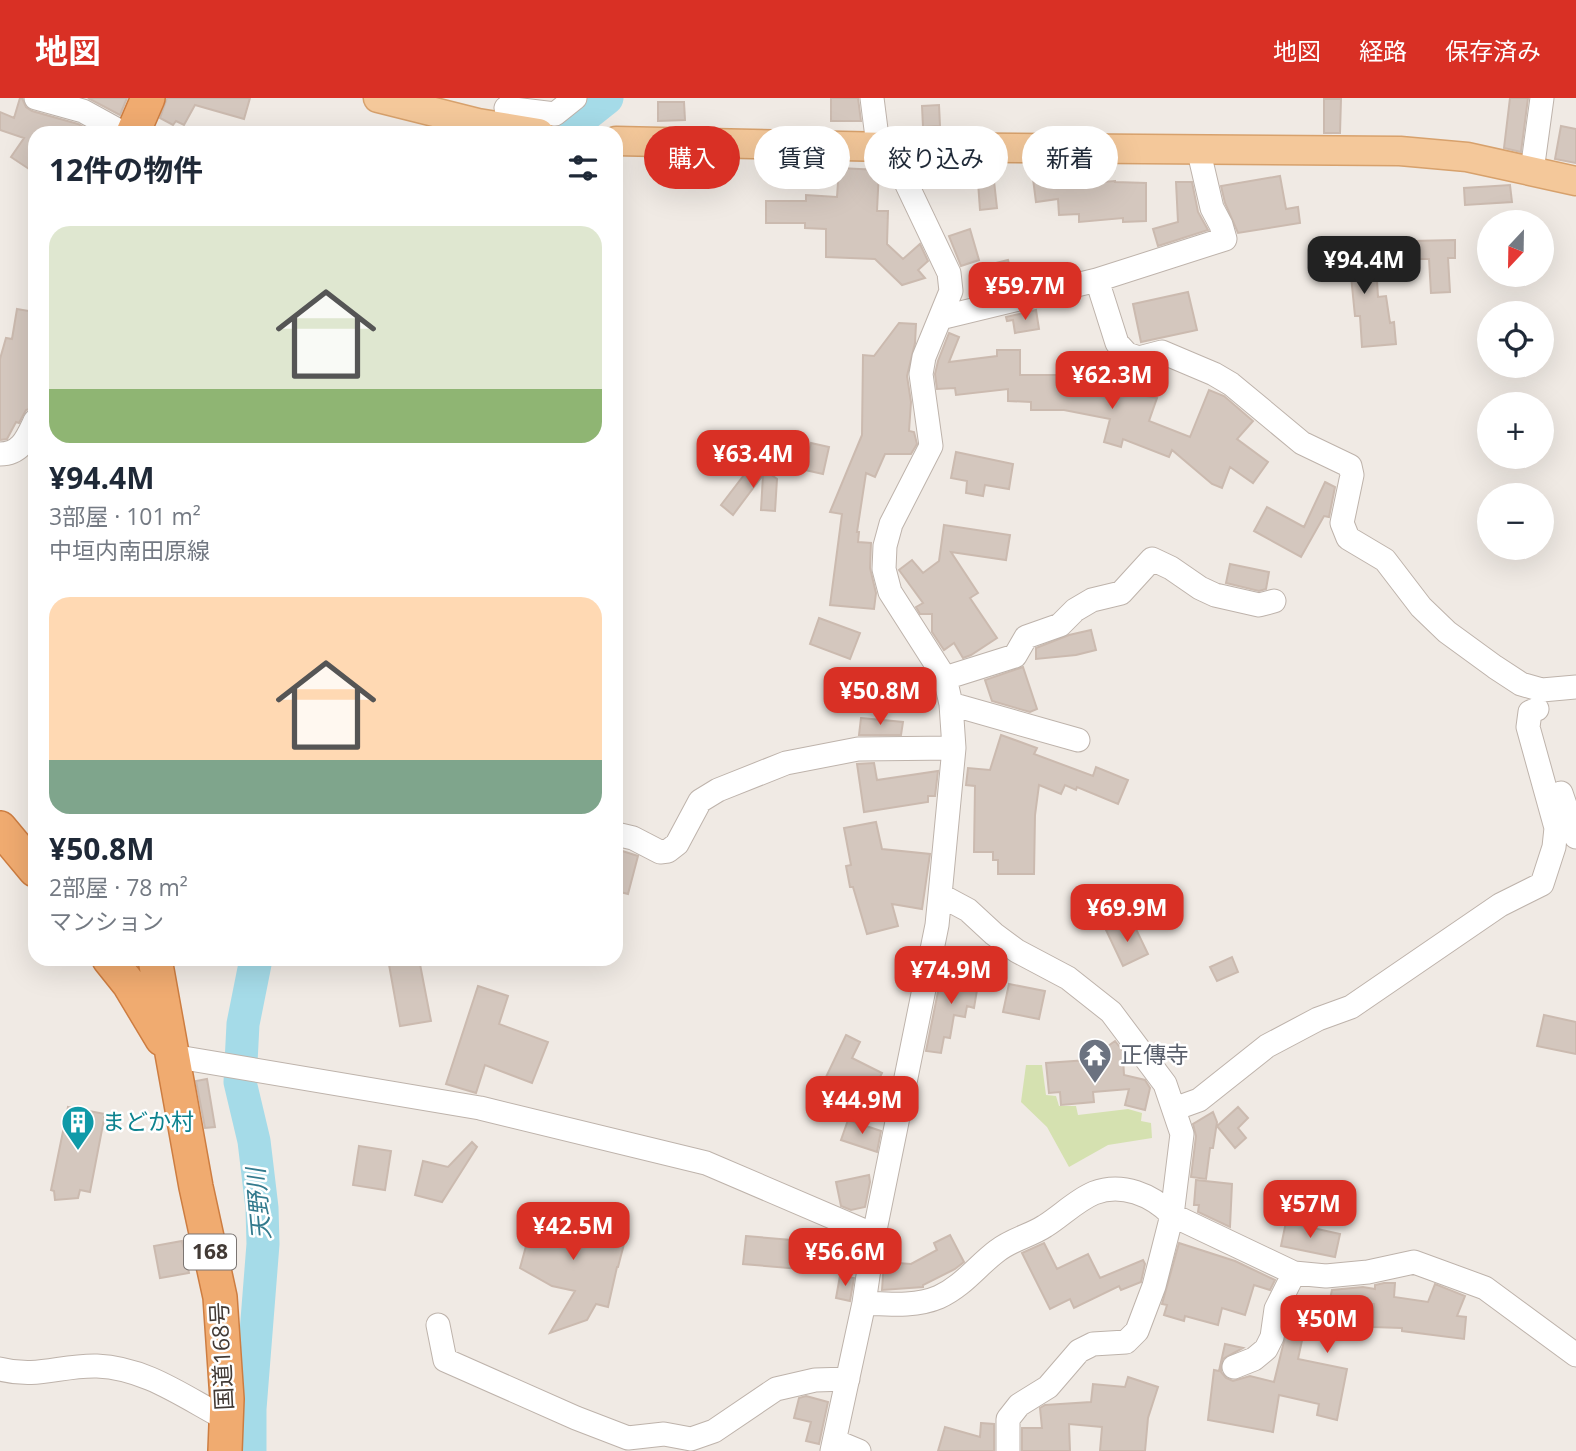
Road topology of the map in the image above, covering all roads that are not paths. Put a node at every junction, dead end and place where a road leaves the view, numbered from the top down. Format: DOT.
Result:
graph roads {
  1 [pos="36,98"];
  2 [pos="148,98"];
  3 [pos="378,98"];
  4 [pos="575,98"];
  5 [pos="872,98"];
  6 [pos="1542,98"];
  7 [pos="520,124"];
  8 [pos="110,126"];
  9 [pos="136,126"];
  10 [pos="466,126"];
  11 [pos="496,126"];
  12 [pos="878,126"];
  13 [pos="623,141"];
  14 [pos="864,146"];
  15 [pos="1008,147"];
  16 [pos="1198,148"];
  17 [pos="1532,171"];
  18 [pos="1576,181"];
  19 [pos="905,189"];
  20 [pos="1097,280"];
  21 [pos="940,318"];
  22 [pos="28,433"];
  23 [pos="0,454"];
  24 [pos="1274,601"];
  25 [pos="945,678"];
  26 [pos="1576,687"];
  27 [pos="1539,699"];
  28 [pos="951,704"];
  29 [pos="1078,740"];
  30 [pos="954,748"];
  31 [pos="0,828"];
  32 [pos="623,836"];
  33 [pos="1576,837"];
  34 [pos="28,862"];
  35 [pos="940,895"];
  36 [pos="114,966"];
  37 [pos="156,966"];
  38 [pos="172,1056"];
  39 [pos="1174,1109"];
  40 [pos="1172,1214"];
  41 [pos="874,1235"];
  42 [pos="1294,1273"];
  43 [pos="864,1303"];
  44 [pos="438,1325"];
  45 [pos="1576,1354"];
  46 [pos="1234,1367"];
  47 [pos="0,1369"];
  48 [pos="848,1379"];
  49 [pos="225,1435"];
  50 [pos="833,1446"];
  51 [pos="859,1451"];
  52 [pos="1008,1451"];
  1 -- 8 [label="street"];
  2 -- 9 [label="highway"];
  3 -- 10 [label="main road"];
  4 -- 7 [label="street"];
  5 -- 12 [label="street"];
  6 -- 17 [label="street"];
  7 -- 11 [label="main road"];
  13 -- 14 [label="main road"];
  15 -- 16 [label="main road"];
  16 -- 17 [label="main road"];
  16 -- 20 [label="street"];
  17 -- 18 [label="main road"];
  19 -- 21 [label="street"];
  20 -- 21 [label="street"];
  20 -- 27 [label="street"];
  21 -- 25 [label="street"];
  22 -- 23 [label="street"];
  24 -- 25 [label="street"];
  25 -- 28 [label="street"];
  26 -- 27 [label="street"];
  27 -- 33 [label="street"];
  27 -- 39 [label="street"];
  28 -- 29 [label="street"];
  28 -- 30 [label="street"];
  30 -- 32 [label="street"];
  30 -- 35 [label="street"];
  31 -- 34 [label="highway"];
  35 -- 39 [label="street"];
  35 -- 41 [label="street"];
  36 -- 38 [label="highway, 国道168号 / 168"];
  37 -- 38 [label="highway, 国道168号 / 168"];
  38 -- 41 [label="street"];
  38 -- 49 [label="highway, 国道168号 / 168"];
  39 -- 40 [label="street"];
  40 -- 42 [label="street"];
  40 -- 43 [label="street"];
  40 -- 52 [label="street"];
  41 -- 43 [label="street"];
  42 -- 45 [label="street"];
  42 -- 46 [label="street"];
  43 -- 48 [label="street"];
  44 -- 48 [label="street"];
  47 -- 49 [label="street"];
  48 -- 50 [label="street"];
  50 -- 51 [label="street"];
}
